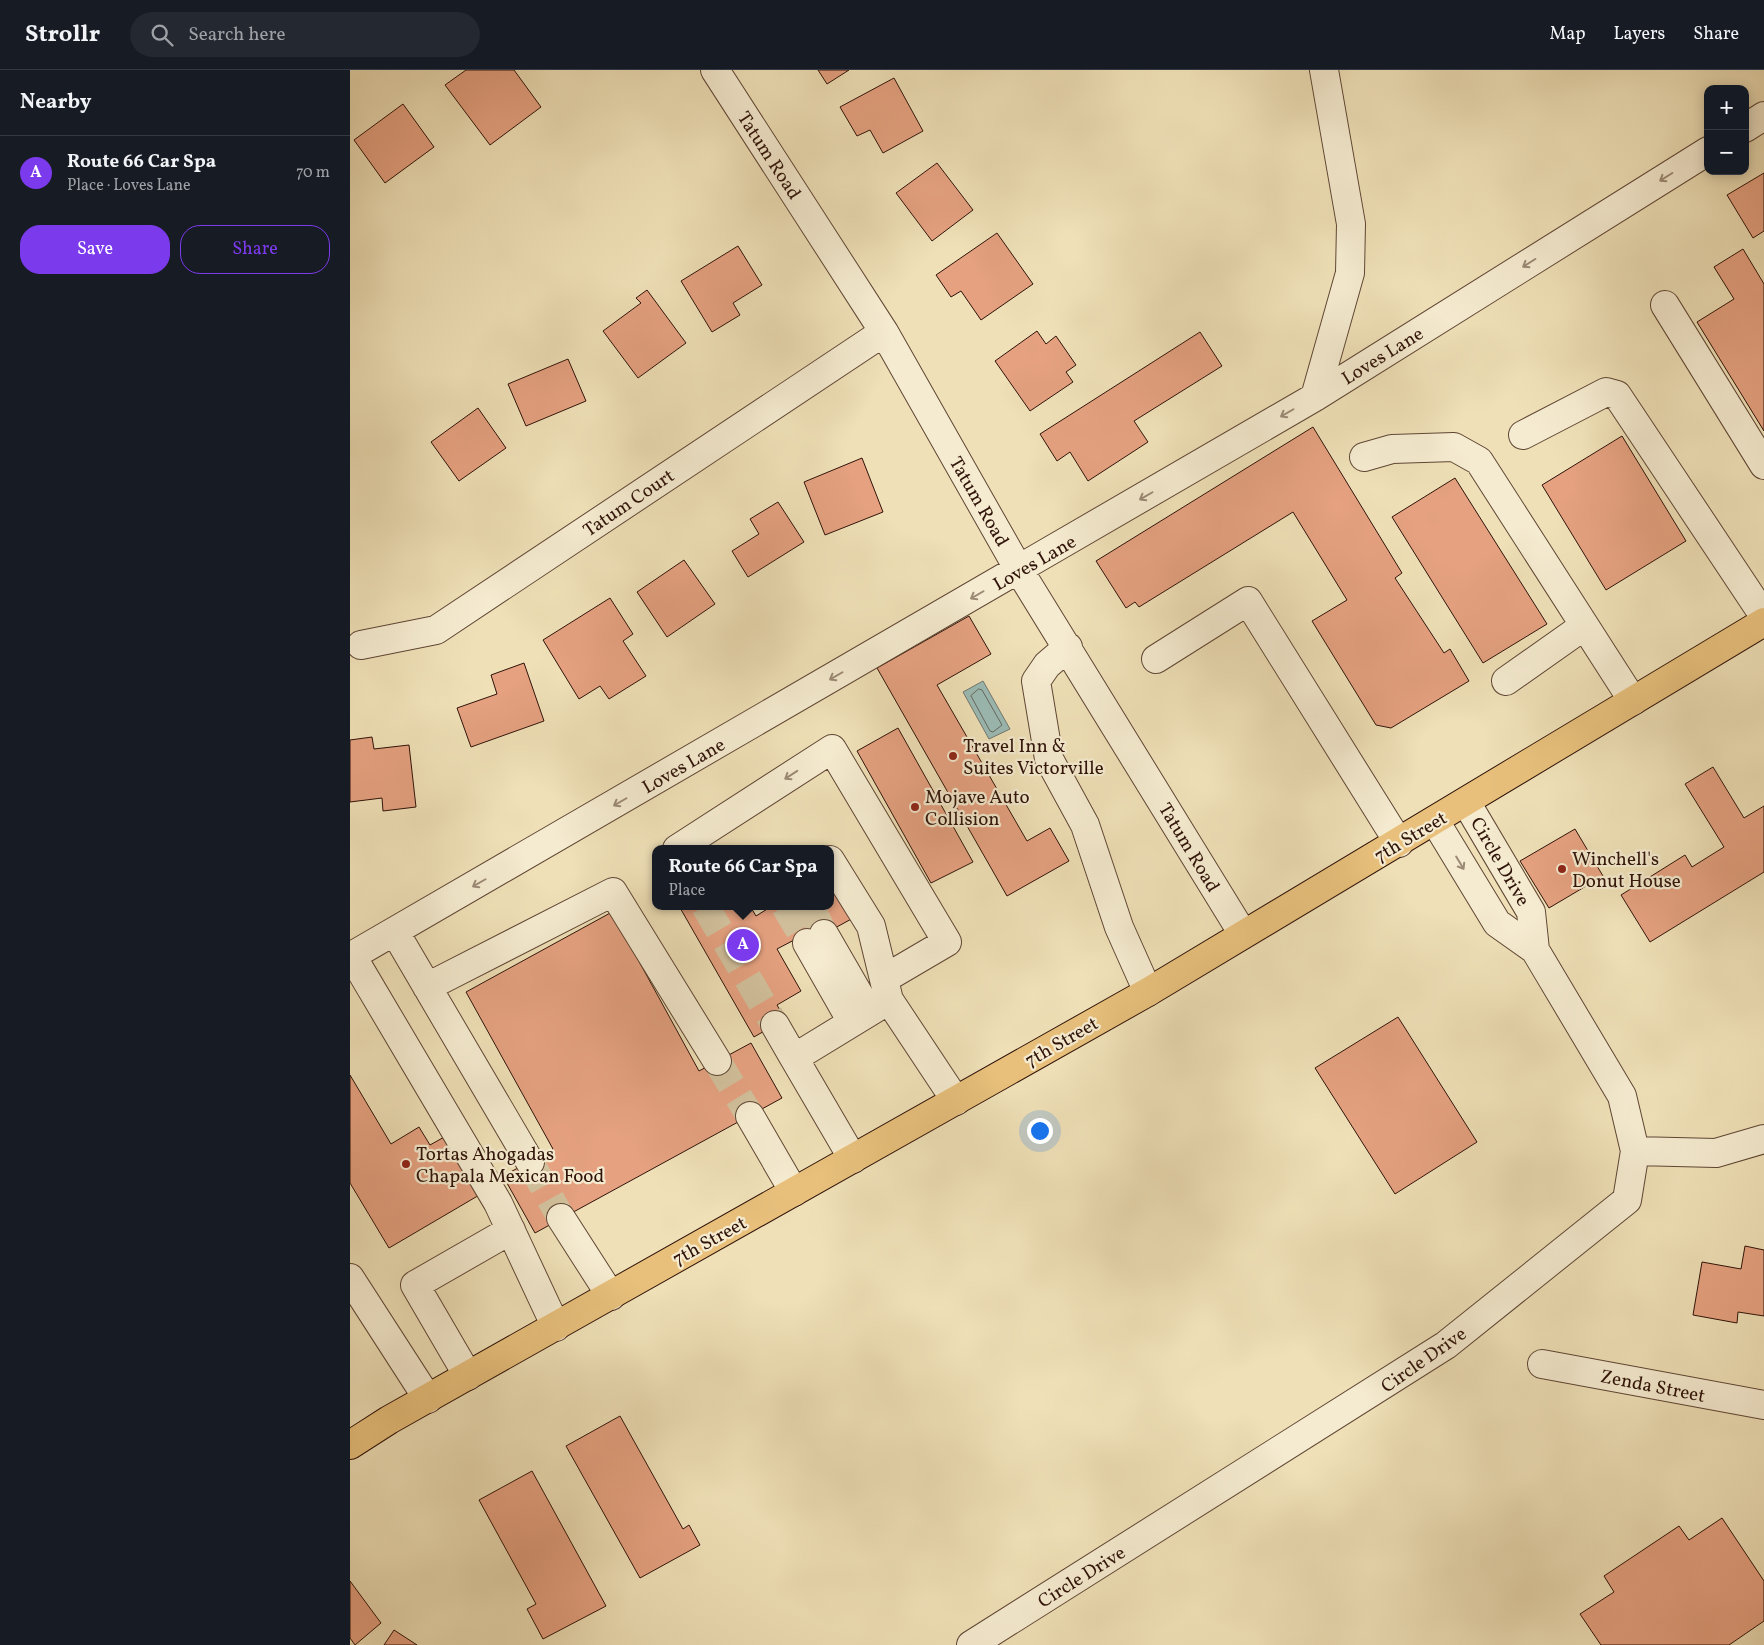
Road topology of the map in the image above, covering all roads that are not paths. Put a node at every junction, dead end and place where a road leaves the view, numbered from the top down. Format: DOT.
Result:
graph roads {
  1 [pos="715,70"];
  2 [pos="1324,70"];
  3 [pos="1764,116"];
  4 [pos="1749,125"];
  5 [pos="1704,154"];
  6 [pos="1665,305"];
  7 [pos="884,332"];
  8 [pos="1315,397"];
  9 [pos="1523,435"];
  10 [pos="1364,457"];
  11 [pos="1764,465"];
  12 [pos="1019,570"];
  13 [pos="1764,616"];
  14 [pos="1764,622"];
  15 [pos="1584,626"];
  16 [pos="361,645"];
  17 [pos="1068,647"];
  18 [pos="1156,659"];
  19 [pos="1506,681"];
  20 [pos="1633,701"];
  21 [pos="1466,802"];
  22 [pos="1435,821"];
  23 [pos="1399,843"];
  24 [pos="684,845"];
  25 [pos="834,866"];
  26 [pos="395,932"];
  27 [pos="1243,934"];
  28 [pos="816,938"];
  29 [pos="1535,950"];
  30 [pos="351,956"];
  31 [pos="427,987"];
  32 [pos="1148,992"];
  33 [pos="874,1003"];
  34 [pos="775,1025"];
  35 [pos="794,1058"];
  36 [pos="716,1061"];
  37 [pos="956,1101"];
  38 [pos="750,1116"];
  39 [pos="1764,1139"];
  40 [pos="1635,1151"];
  41 [pos="853,1159"];
  42 [pos="530,1162"];
  43 [pos="794,1192"];
  44 [pos="561,1218"];
  45 [pos="511,1230"];
  46 [pos="350,1278"];
  47 [pos="611,1296"];
  48 [pos="556,1326"];
  49 [pos="1542,1364"];
  50 [pos="468,1376"];
  51 [pos="428,1399"];
  52 [pos="1764,1405"];
  53 [pos="350,1445"];
  54 [pos="971,1645"];
  1 -- 7 [label="street, Tatum Road"];
  2 -- 8 [label="street"];
  3 -- 4 [label="street"];
  5 -- 8 [label="street, Loves Lane, one-way"];
  6 -- 11 [label="street"];
  7 -- 12 [label="street, Tatum Road"];
  7 -- 16 [label="street, Tatum Court"];
  8 -- 12 [label="street, Loves Lane, one-way"];
  9 -- 13 [label="street"];
  10 -- 15 [label="street"];
  12 -- 17 [label="street, Tatum Road"];
  12 -- 26 [label="street, Loves Lane, one-way"];
  14 -- 20 [label="main road, 7th Street"];
  15 -- 19 [label="street"];
  15 -- 20 [label="street"];
  17 -- 27 [label="street, Tatum Road"];
  17 -- 32 [label="street"];
  18 -- 23 [label="street"];
  20 -- 21 [label="main road, 7th Street"];
  21 -- 22 [label="main road, 7th Street"];
  21 -- 29 [label="street, Circle Drive"];
  22 -- 23 [label="main road, 7th Street"];
  22 -- 29 [label="street, Circle Drive, one-way"];
  23 -- 27 [label="main road, 7th Street"];
  33 -- 24 [label="street, one-way"];
  25 -- 33 [label="street"];
  26 -- 30 [label="street, Loves Lane"];
  26 -- 31 [label="street"];
  27 -- 32 [label="main road, 7th Street"];
  28 -- 33 [label="street"];
  29 -- 40 [label="street, Circle Drive"];
  30 -- 45 [label="street"];
  31 -- 36 [label="street"];
  31 -- 42 [label="street"];
  32 -- 37 [label="main road, 7th Street"];
  33 -- 35 [label="street"];
  33 -- 37 [label="street"];
  34 -- 35 [label="street"];
  35 -- 41 [label="street"];
  37 -- 41 [label="main road, 7th Street"];
  38 -- 43 [label="street"];
  39 -- 40 [label="street"];
  40 -- 54 [label="street, Circle Drive"];
  41 -- 43 [label="main road, 7th Street"];
  43 -- 47 [label="main road, 7th Street"];
  44 -- 47 [label="street"];
  45 -- 48 [label="street"];
  45 -- 50 [label="street"];
  46 -- 51 [label="street"];
  47 -- 48 [label="main road, 7th Street"];
  48 -- 50 [label="main road, 7th Street"];
  49 -- 52 [label="street, Zenda Street"];
  50 -- 51 [label="main road, 7th Street"];
  51 -- 53 [label="main road, 7th Street"];
}
